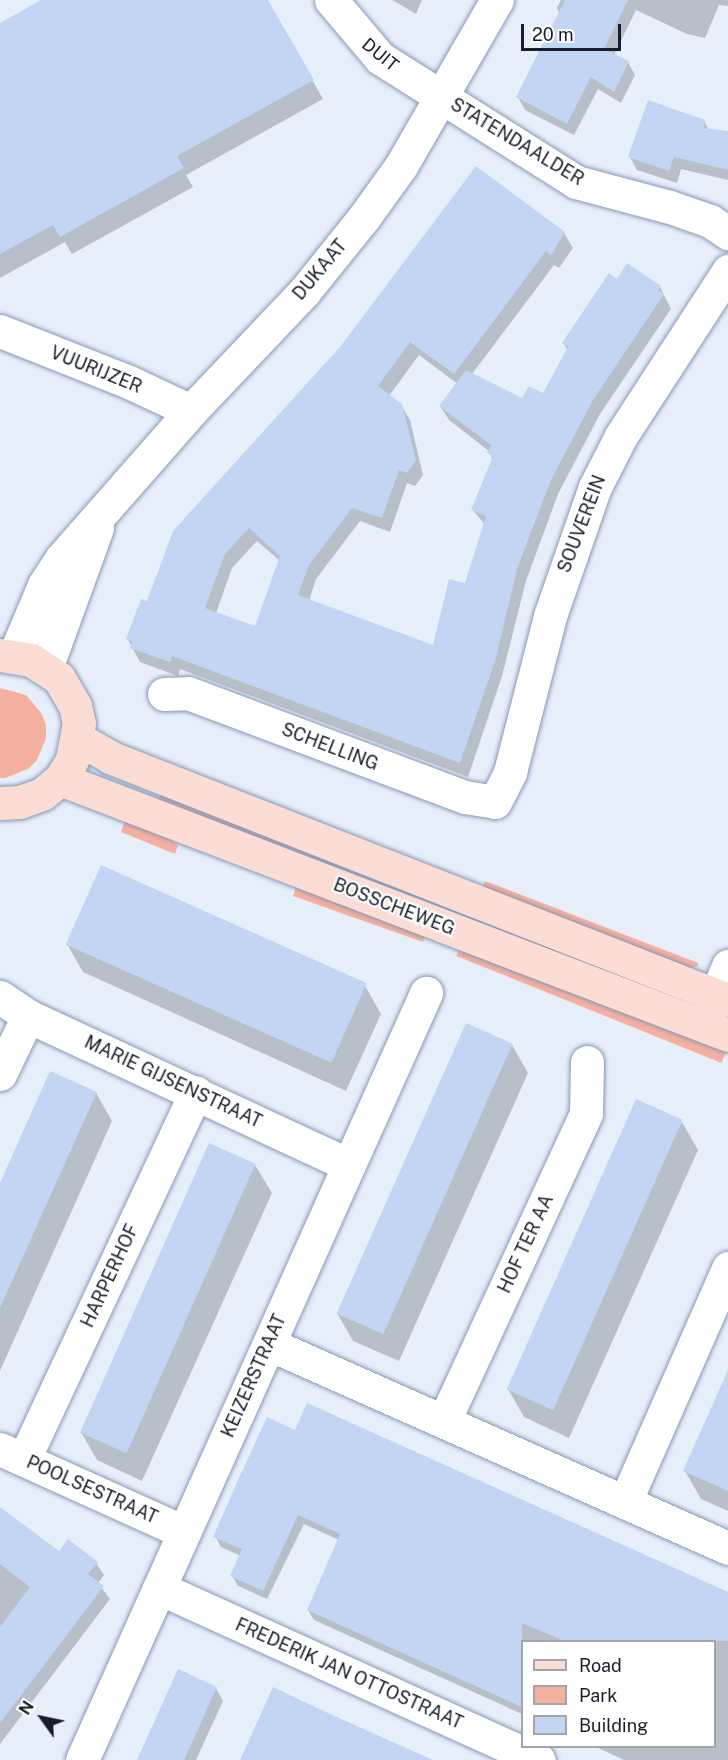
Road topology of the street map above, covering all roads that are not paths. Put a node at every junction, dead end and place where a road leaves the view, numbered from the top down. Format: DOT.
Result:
graph roads {
  1 [pos="331,0"];
  2 [pos="497,0"];
  3 [pos="441,98"];
  4 [pos="728,233"];
  5 [pos="728,271"];
  6 [pos="0,331"];
  7 [pos="191,411"];
  8 [pos="104,510"];
  9 [pos="7,655"];
  10 [pos="46,668"];
  11 [pos="165,694"];
  12 [pos="79,739"];
  13 [pos="60,779"];
  14 [pos="495,802"];
  15 [pos="0,803"];
  16 [pos="426,993"];
  17 [pos="0,997"];
  18 [pos="720,1004"];
  19 [pos="28,1016"];
  20 [pos="587,1062"];
  21 [pos="0,1074"];
  22 [pos="196,1092"];
  23 [pos="347,1164"];
  24 [pos="728,1268"];
  25 [pos="269,1344"];
  26 [pos="444,1421"];
  27 [pos="12,1454"];
  28 [pos="625,1502"];
  29 [pos="184,1532"];
  30 [pos="728,1548"];
  31 [pos="159,1588"];
  32 [pos="82,1760"];
  33 [pos="539,1760"];
  1 -- 3 [label="street, DUIT"];
  2 -- 3 [label="street, DUKAAT"];
  3 -- 4 [label="street, STATENDAALDER"];
  3 -- 7 [label="street, DUKAAT"];
  5 -- 14 [label="street, SOUVEREIN"];
  6 -- 7 [label="street, VUURIJZER"];
  7 -- 8 [label="street, DUKAAT"];
  8 -- 9 [label="street, DUKAAT"];
  8 -- 10 [label="street, DUKAAT"];
  9 -- 10 [label="main road"];
  10 -- 12 [label="main road"];
  11 -- 14 [label="street, SCHELLING"];
  12 -- 13 [label="main road"];
  12 -- 18 [label="main road, BOSSCHEWEG"];
  13 -- 15 [label="main road"];
  13 -- 18 [label="main road, BOSSCHEWEG"];
  16 -- 23 [label="street, KEIZERSTRAAT"];
  17 -- 19 [label="street, MARIE GIJSENSTRAAT"];
  19 -- 21 [label="street"];
  19 -- 22 [label="street, MARIE GIJSENSTRAAT"];
  20 -- 26 [label="street, HOF TER AA"];
  22 -- 23 [label="street, MARIE GIJSENSTRAAT"];
  22 -- 27 [label="street, HARPERHOF"];
  23 -- 25 [label="street, KEIZERSTRAAT"];
  24 -- 28 [label="street"];
  25 -- 26 [label="street"];
  25 -- 29 [label="street, KEIZERSTRAAT"];
  26 -- 28 [label="street"];
  27 -- 29 [label="street, POOLSESTRAAT"];
  28 -- 30 [label="street"];
  29 -- 31 [label="street, KEIZERSTRAAT"];
  31 -- 32 [label="street, KEIZERSTRAAT"];
  31 -- 33 [label="street, FREDERIK JAN OTTOSTRAAT"];
}
